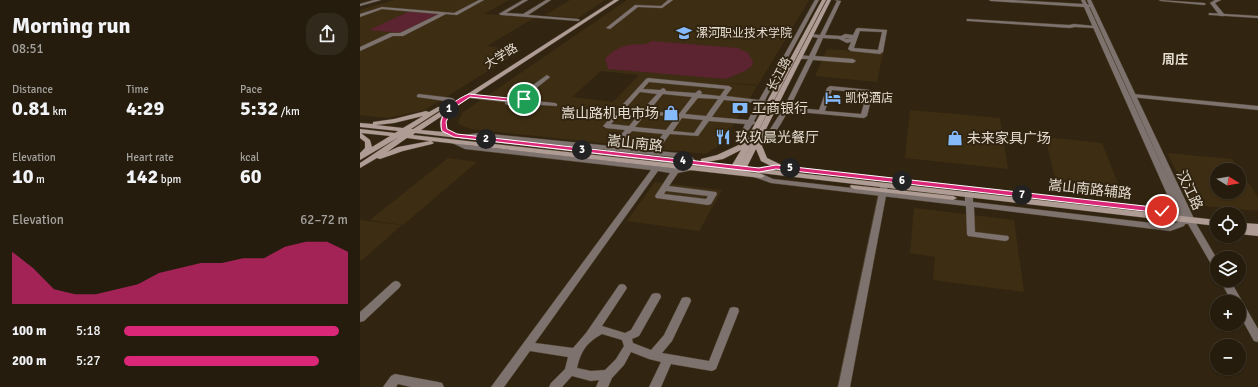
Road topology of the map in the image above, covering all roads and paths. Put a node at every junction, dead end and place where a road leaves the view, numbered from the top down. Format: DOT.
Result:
graph roads {
  1 [pos="379,0"];
  2 [pos="482,0"];
  3 [pos="526,0"];
  4 [pos="549,0"];
  5 [pos="610,0"];
  6 [pos="617,0"];
  7 [pos="671,0"];
  8 [pos="818,0"];
  9 [pos="824,0"];
  10 [pos="829,0"];
  11 [pos="837,0"];
  12 [pos="991,0"];
  13 [pos="1161,0"];
  14 [pos="1219,0"];
  15 [pos="1087,3"];
  16 [pos="1204,4"];
  17 [pos="360,5"];
  18 [pos="445,13"];
  19 [pos="1211,14"];
  20 [pos="1222,15"];
  21 [pos="360,16"];
  22 [pos="523,16"];
  23 [pos="1258,17"];
  24 [pos="578,20"];
  25 [pos="969,20"];
  26 [pos="1094,27"];
  27 [pos="608,28"];
  28 [pos="811,36"];
  29 [pos="821,37"];
  30 [pos="855,39"];
  31 [pos="360,49"];
  32 [pos="800,57"];
  33 [pos="811,58"];
  34 [pos="853,61"];
  35 [pos="512,62"];
  36 [pos="520,63"];
  37 [pos="547,77"];
  38 [pos="670,82"];
  39 [pos="704,85"];
  40 [pos="639,90"];
  41 [pos="662,93"];
  42 [pos="419,96"];
  43 [pos="469,96"];
  44 [pos="696,96"];
  45 [pos="1133,96"];
  46 [pos="722,98"];
  47 [pos="521,99"];
  48 [pos="452,100"];
  49 [pos="761,102"];
  50 [pos="772,103"];
  51 [pos="555,105"];
  52 [pos="442,106"];
  53 [pos="787,107"];
  54 [pos="449,108"];
  55 [pos="1258,108"];
  56 [pos="620,110"];
  57 [pos="821,112"];
  58 [pos="644,113"];
  59 [pos="680,116"];
  60 [pos="708,119"];
  61 [pos="750,123"];
  62 [pos="758,124"];
  63 [pos="360,125"];
  64 [pos="630,129"];
  65 [pos="360,131"];
  66 [pos="414,131"];
  67 [pos="668,132"];
  68 [pos="405,133"];
  69 [pos="360,135"];
  70 [pos="396,135"];
  71 [pos="455,139"];
  72 [pos="757,141"];
  73 [pos="747,143"];
  74 [pos="611,151"];
  75 [pos="652,153"];
  76 [pos="360,161"];
  77 [pos="693,164"];
  78 [pos="776,167"];
  79 [pos="657,168"];
  80 [pos="743,168"];
  81 [pos="677,169"];
  82 [pos="735,170"];
  83 [pos="758,172"];
  84 [pos="793,174"];
  85 [pos="851,175"];
  86 [pos="859,182"];
  87 [pos="664,188"];
  88 [pos="883,190"];
  89 [pos="970,200"];
  90 [pos="1180,220"];
  91 [pos="1192,223"];
  92 [pos="1210,223"];
  93 [pos="1246,226"];
  94 [pos="1210,227"];
  95 [pos="1258,227"];
  96 [pos="1246,232"];
  97 [pos="1258,233"];
  98 [pos="1005,238"];
  99 [pos="1210,255"];
  100 [pos="396,285"];
  101 [pos="622,288"];
  102 [pos="656,297"];
  103 [pos="686,301"];
  104 [pos="734,311"];
  105 [pos="1246,317"];
  106 [pos="360,318"];
  107 [pos="588,337"];
  108 [pos="1258,338"];
  109 [pos="627,342"];
  110 [pos="527,346"];
  111 [pos="575,353"];
  112 [pos="653,356"];
  113 [pos="668,358"];
  114 [pos="570,371"];
  115 [pos="608,375"];
  116 [pos="389,387"];
  117 [pos="438,387"];
  118 [pos="497,387"];
  119 [pos="555,387"];
  120 [pos="602,387"];
  121 [pos="655,387"];
  122 [pos="844,387"];
  1 -- 17 [label="street"];
  2 -- 18 [label="street"];
  3 -- 22 [label="street"];
  4 -- 22 [label="street"];
  5 -- 24 [label="main road, 大学路"];
  6 -- 36 [label="main road, 大学路"];
  7 -- 27 [label="street"];
  8 -- 49 [label="street"];
  9 -- 50 [label="main road, 长江路"];
  10 -- 28 [label="main road, 长江路"];
  11 -- 29 [label="street"];
  12 -- 15 [label="street"];
  13 -- 16 [label="street"];
  14 -- 20 [label="street"];
  15 -- 26 [label="street, 汉江路"];
  15 -- 45 [label="street, 汉江路"];
  18 -- 21 [label="street"];
  18 -- 31 [label="street"];
  19 -- 20 [label="street"];
  20 -- 23 [label="street"];
  22 -- 24 [label="street"];
  24 -- 35 [label="main road, 大学路"];
  25 -- 26 [label="street"];
  26 -- 90 [label="street, 汉江路"];
  28 -- 29 [label="street"];
  28 -- 32 [label="main road, 长江路"];
  29 -- 30 [label="street"];
  29 -- 33 [label="street"];
  30 -- 30 [label="street"];
  32 -- 33 [label="street"];
  32 -- 50 [label="main road, 长江路"];
  33 -- 34 [label="street"];
  33 -- 53 [label="street"];
  35 -- 36 [label="main road"];
  35 -- 48 [label="main road, 大学路"];
  36 -- 43 [label="main road, 大学路"];
  37 -- 47 [label="street"];
  38 -- 39 [label="street"];
  38 -- 40 [label="street"];
  38 -- 41 [label="street"];
  39 -- 44 [label="street"];
  39 -- 46 [label="street"];
  40 -- 41 [label="street"];
  40 -- 56 [label="street"];
  41 -- 44 [label="street"];
  41 -- 58 [label="street"];
  42 -- 48 [label="street"];
  43 -- 47 [label="street"];
  43 -- 54 [label="main road, 大学路"];
  44 -- 46 [label="street"];
  44 -- 59 [label="street"];
  45 -- 55 [label="street"];
  45 -- 91 [label="street, 汉江路"];
  46 -- 49 [label="street"];
  46 -- 60 [label="street"];
  47 -- 51 [label="street"];
  48 -- 52 [label="main road, 大学路"];
  49 -- 50 [label="street"];
  49 -- 61 [label="street"];
  50 -- 53 [label="street"];
  50 -- 62 [label="main road, 长江路"];
  50 -- 72 [label="main road, 长江路"];
  52 -- 63 [label="main road"];
  52 -- 68 [label="main road, 大学路"];
  53 -- 57 [label="street"];
  53 -- 72 [label="street"];
  54 -- 66 [label="main road, 大学路"];
  54 -- 71 [label="main road"];
  56 -- 58 [label="street"];
  56 -- 64 [label="street"];
  57 -- 57 [label="street"];
  58 -- 59 [label="street"];
  58 -- 64 [label="street"];
  59 -- 60 [label="street"];
  59 -- 67 [label="street"];
  60 -- 61 [label="street"];
  60 -- 67 [label="street"];
  61 -- 62 [label="street"];
  61 -- 73 [label="street"];
  62 -- 73 [label="main road, 长江路"];
  63 -- 68 [label="main road, 嵩山南路"];
  64 -- 67 [label="street"];
  64 -- 74 [label="street"];
  65 -- 70 [label="main road, 嵩山南路"];
  66 -- 68 [label="main road, 大学路"];
  66 -- 71 [label="main road, 嵩山南路"];
  67 -- 75 [label="street"];
  68 -- 70 [label="main road, 嵩山南路"];
  68 -- 71 [label="main road, 嵩山南路"];
  68 -- 76 [label="main road"];
  69 -- 76 [label="main road"];
  70 -- 76 [label="main road"];
  71 -- 74 [label="main road, 嵩山南路"];
  71 -- 76 [label="main road"];
  71 -- 79 [label="street"];
  71 -- 81 [label="main road, 嵩山南路"];
  72 -- 78 [label="main road"];
  72 -- 80 [label="main road, 长江路"];
  73 -- 77 [label="main road"];
  73 -- 82 [label="main road, 长江路"];
  74 -- 75 [label="street"];
  74 -- 77 [label="main road, 嵩山南路"];
  75 -- 77 [label="street"];
  77 -- 81 [label="main road, 嵩山南路"];
  77 -- 82 [label="main road, 嵩山南路"];
  78 -- 83 [label="street, 嵩山南路辅路"];
  78 -- 84 [label="main road"];
  78 -- 85 [label="street, 嵩山南路辅路"];
  79 -- 81 [label="street"];
  79 -- 110 [label="street"];
  80 -- 82 [label="main road, 嵩山南路"];
  80 -- 83 [label="main road, 嵩山南路"];
  81 -- 87 [label="street"];
  82 -- 83 [label="main road, 嵩山南路"];
  83 -- 84 [label="main road, 嵩山南路"];
  83 -- 88 [label="street, 嵩山南路辅路"];
  84 -- 86 [label="main road, 嵩山南路"];
  85 -- 86 [label="street"];
  85 -- 90 [label="street, 嵩山南路辅路"];
  86 -- 88 [label="main road, 嵩山南路"];
  87 -- 87 [label="street"];
  88 -- 89 [label="street, 嵩山南路辅路"];
  88 -- 122 [label="street"];
  89 -- 90 [label="street, 嵩山南路辅路"];
  89 -- 98 [label="street"];
  90 -- 91 [label="main road"];
  91 -- 92 [label="main road"];
  91 -- 94 [label="main road"];
  91 -- 99 [label="street, 汉江路"];
  93 -- 95 [label="main road"];
  96 -- 97 [label="main road"];
  100 -- 106 [label="street"];
  101 -- 107 [label="street"];
  102 -- 109 [label="street"];
  103 -- 112 [label="street"];
  104 -- 113 [label="street"];
  105 -- 108 [label="street"];
  107 -- 109 [label="street"];
  107 -- 111 [label="street"];
  109 -- 112 [label="street"];
  109 -- 115 [label="street"];
  110 -- 111 [label="street"];
  110 -- 118 [label="street"];
  111 -- 114 [label="street"];
  112 -- 113 [label="street"];
  113 -- 121 [label="street"];
  114 -- 115 [label="street"];
  114 -- 119 [label="street"];
  115 -- 120 [label="street"];
  116 -- 117 [label="street"];
}
